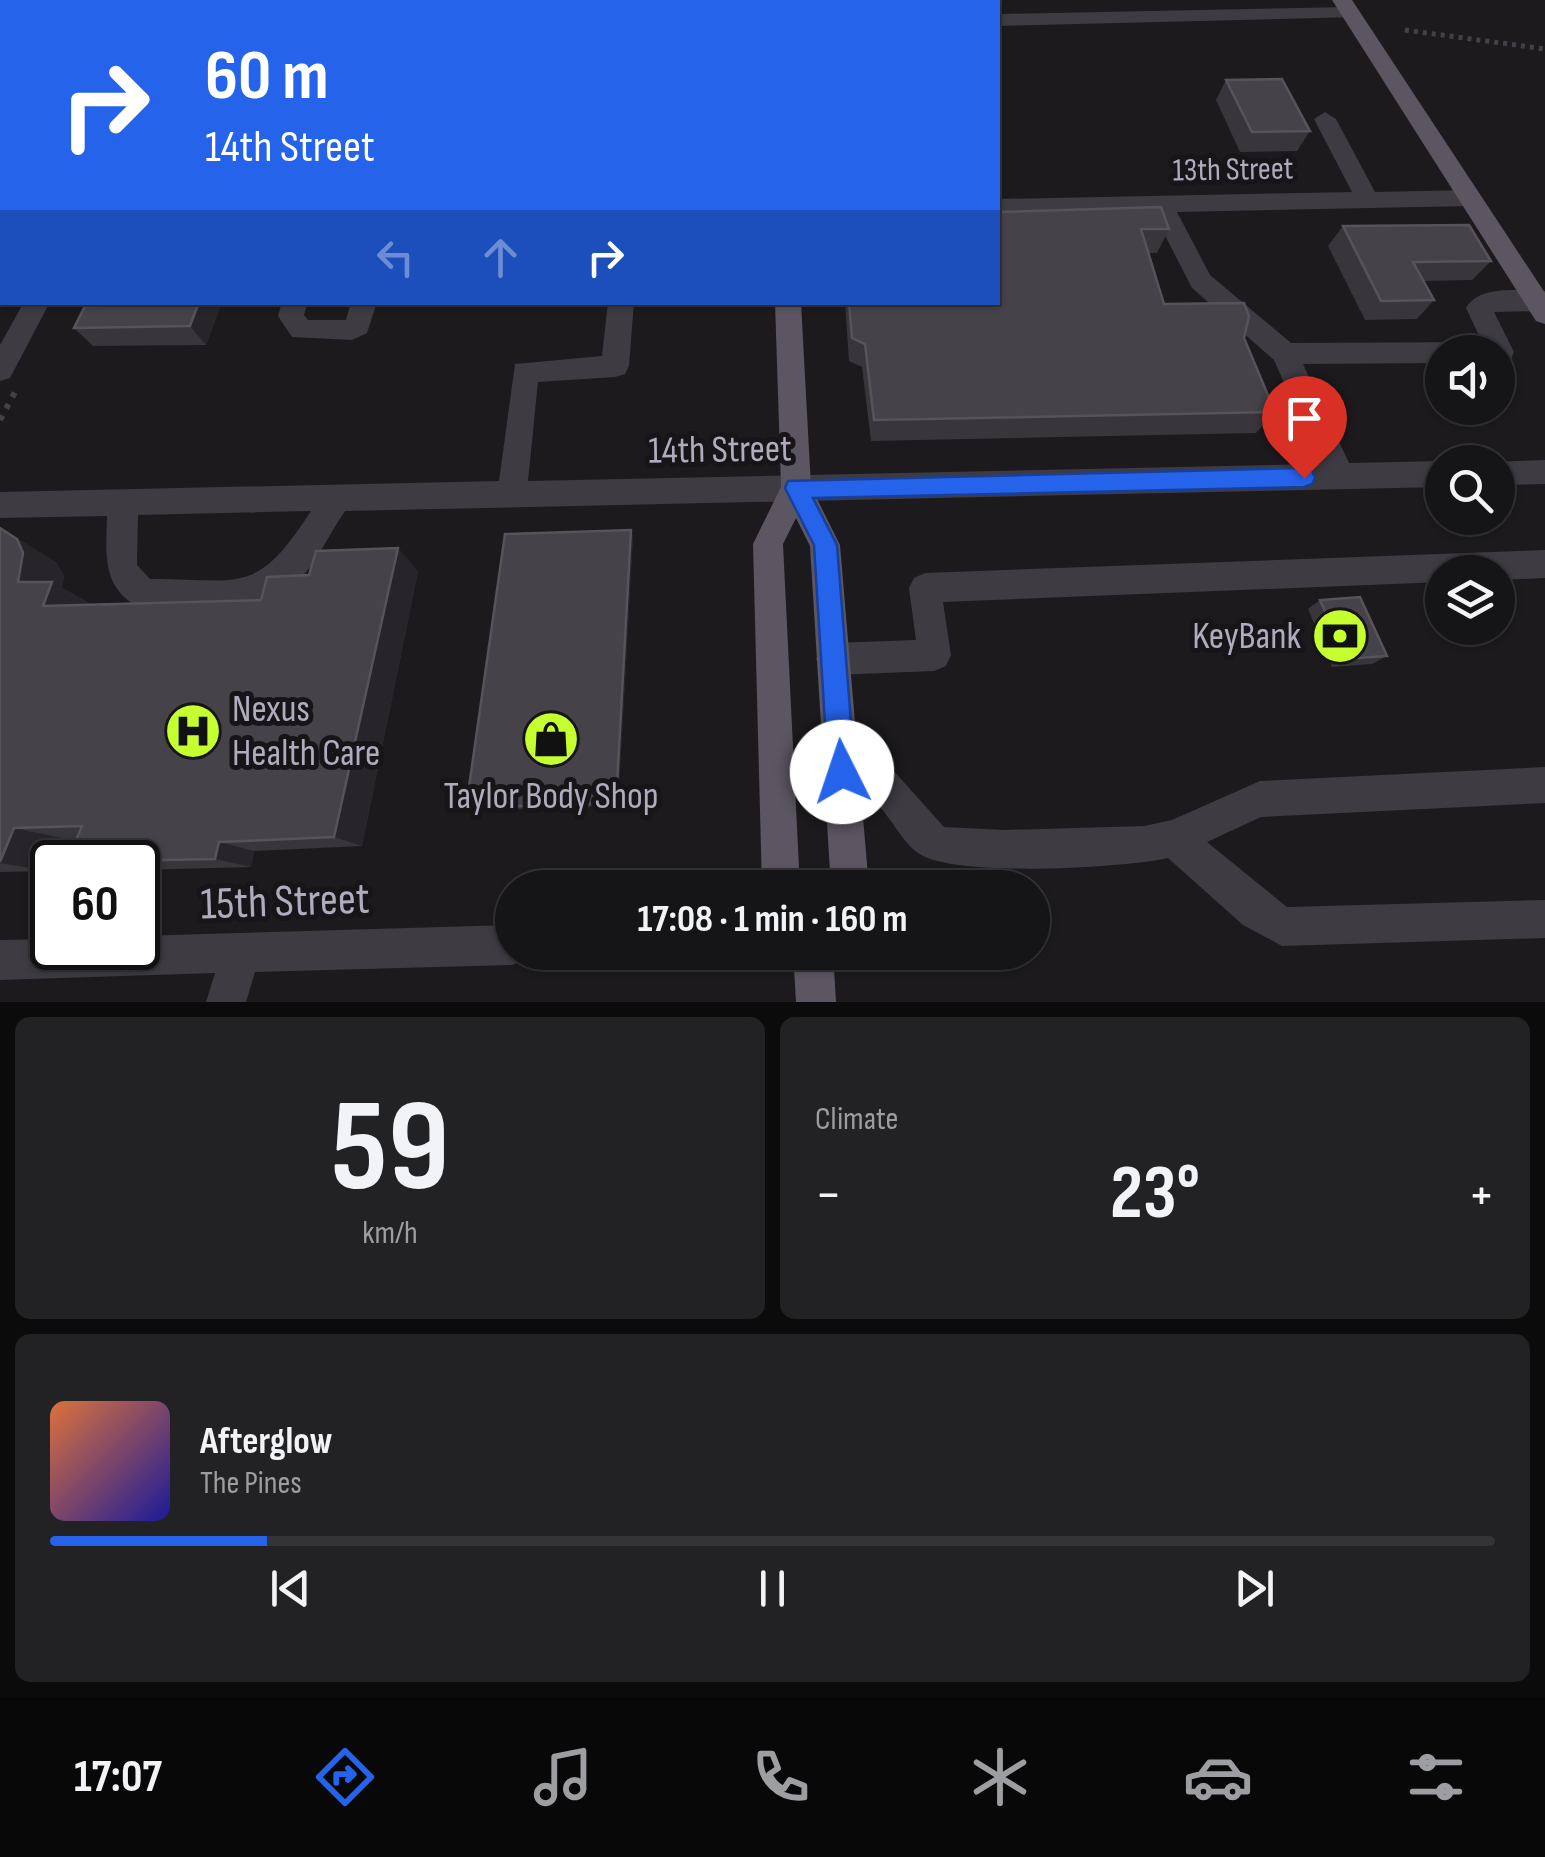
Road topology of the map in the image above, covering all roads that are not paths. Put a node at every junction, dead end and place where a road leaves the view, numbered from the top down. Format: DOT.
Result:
graph roads {
  1 [pos="1346,7"];
  2 [pos="1000,20"];
  3 [pos="1325,119"];
  4 [pos="1471,198"];
  5 [pos="1368,200"];
  6 [pos="1161,204"];
  7 [pos="1000,207"];
  8 [pos="35,305"];
  9 [pos="294,305"];
  10 [pos="363,305"];
  11 [pos="621,305"];
  12 [pos="788,305"];
  13 [pos="1542,305"];
  14 [pos="1285,354"];
  15 [pos="0,370"];
  16 [pos="1545,472"];
  17 [pos="1515,473"];
  18 [pos="1425,475"];
  19 [pos="1342,477"];
  20 [pos="796,488"];
  21 [pos="512,494"];
  22 [pos="336,498"];
  23 [pos="123,503"];
  24 [pos="0,506"];
  25 [pos="1545,564"];
  26 [pos="834,659"];
  27 [pos="842,772"];
  28 [pos="1545,785"];
  29 [pos="1174,838"];
  30 [pos="780,870"];
  31 [pos="849,870"];
  32 [pos="1545,920"];
  33 [pos="495,946"];
  34 [pos="241,953"];
  35 [pos="0,960"];
  36 [pos="814,970"];
  37 [pos="226,1002"];
  38 [pos="816,1002"];
  1 -- 2 [label="street"];
  1 -- 4 [label="main road"];
  3 -- 5 [label="street"];
  4 -- 5 [label="street, 13th Street"];
  4 -- 13 [label="main road"];
  5 -- 6 [label="street, 13th Street"];
  6 -- 7 [label="street, 13th Street"];
  6 -- 14 [label="street"];
  8 -- 15 [label="street"];
  9 -- 10 [label="street"];
  11 -- 21 [label="street"];
  12 -- 20 [label="main road"];
  13 -- 14 [label="street"];
  14 -- 19 [label="street"];
  16 -- 17 [label="street"];
  18 -- 19 [label="street, 14th Street"];
  19 -- 20 [label="street, 14th Street"];
  20 -- 21 [label="street, 14th Street"];
  20 -- 26 [label="main road"];
  20 -- 30 [label="main road"];
  21 -- 22 [label="street, 14th Street"];
  22 -- 23 [label="street, 14th Street"];
  22 -- 23 [label="street"];
  23 -- 24 [label="street, 14th Street"];
  25 -- 26 [label="street"];
  26 -- 27 [label="main road"];
  27 -- 29 [label="street"];
  27 -- 31 [label="main road"];
  28 -- 29 [label="street"];
  29 -- 32 [label="street"];
  33 -- 34 [label="street, 15th Street"];
  34 -- 35 [label="street, 15th Street"];
  34 -- 37 [label="street"];
  36 -- 38 [label="main road"];
}
